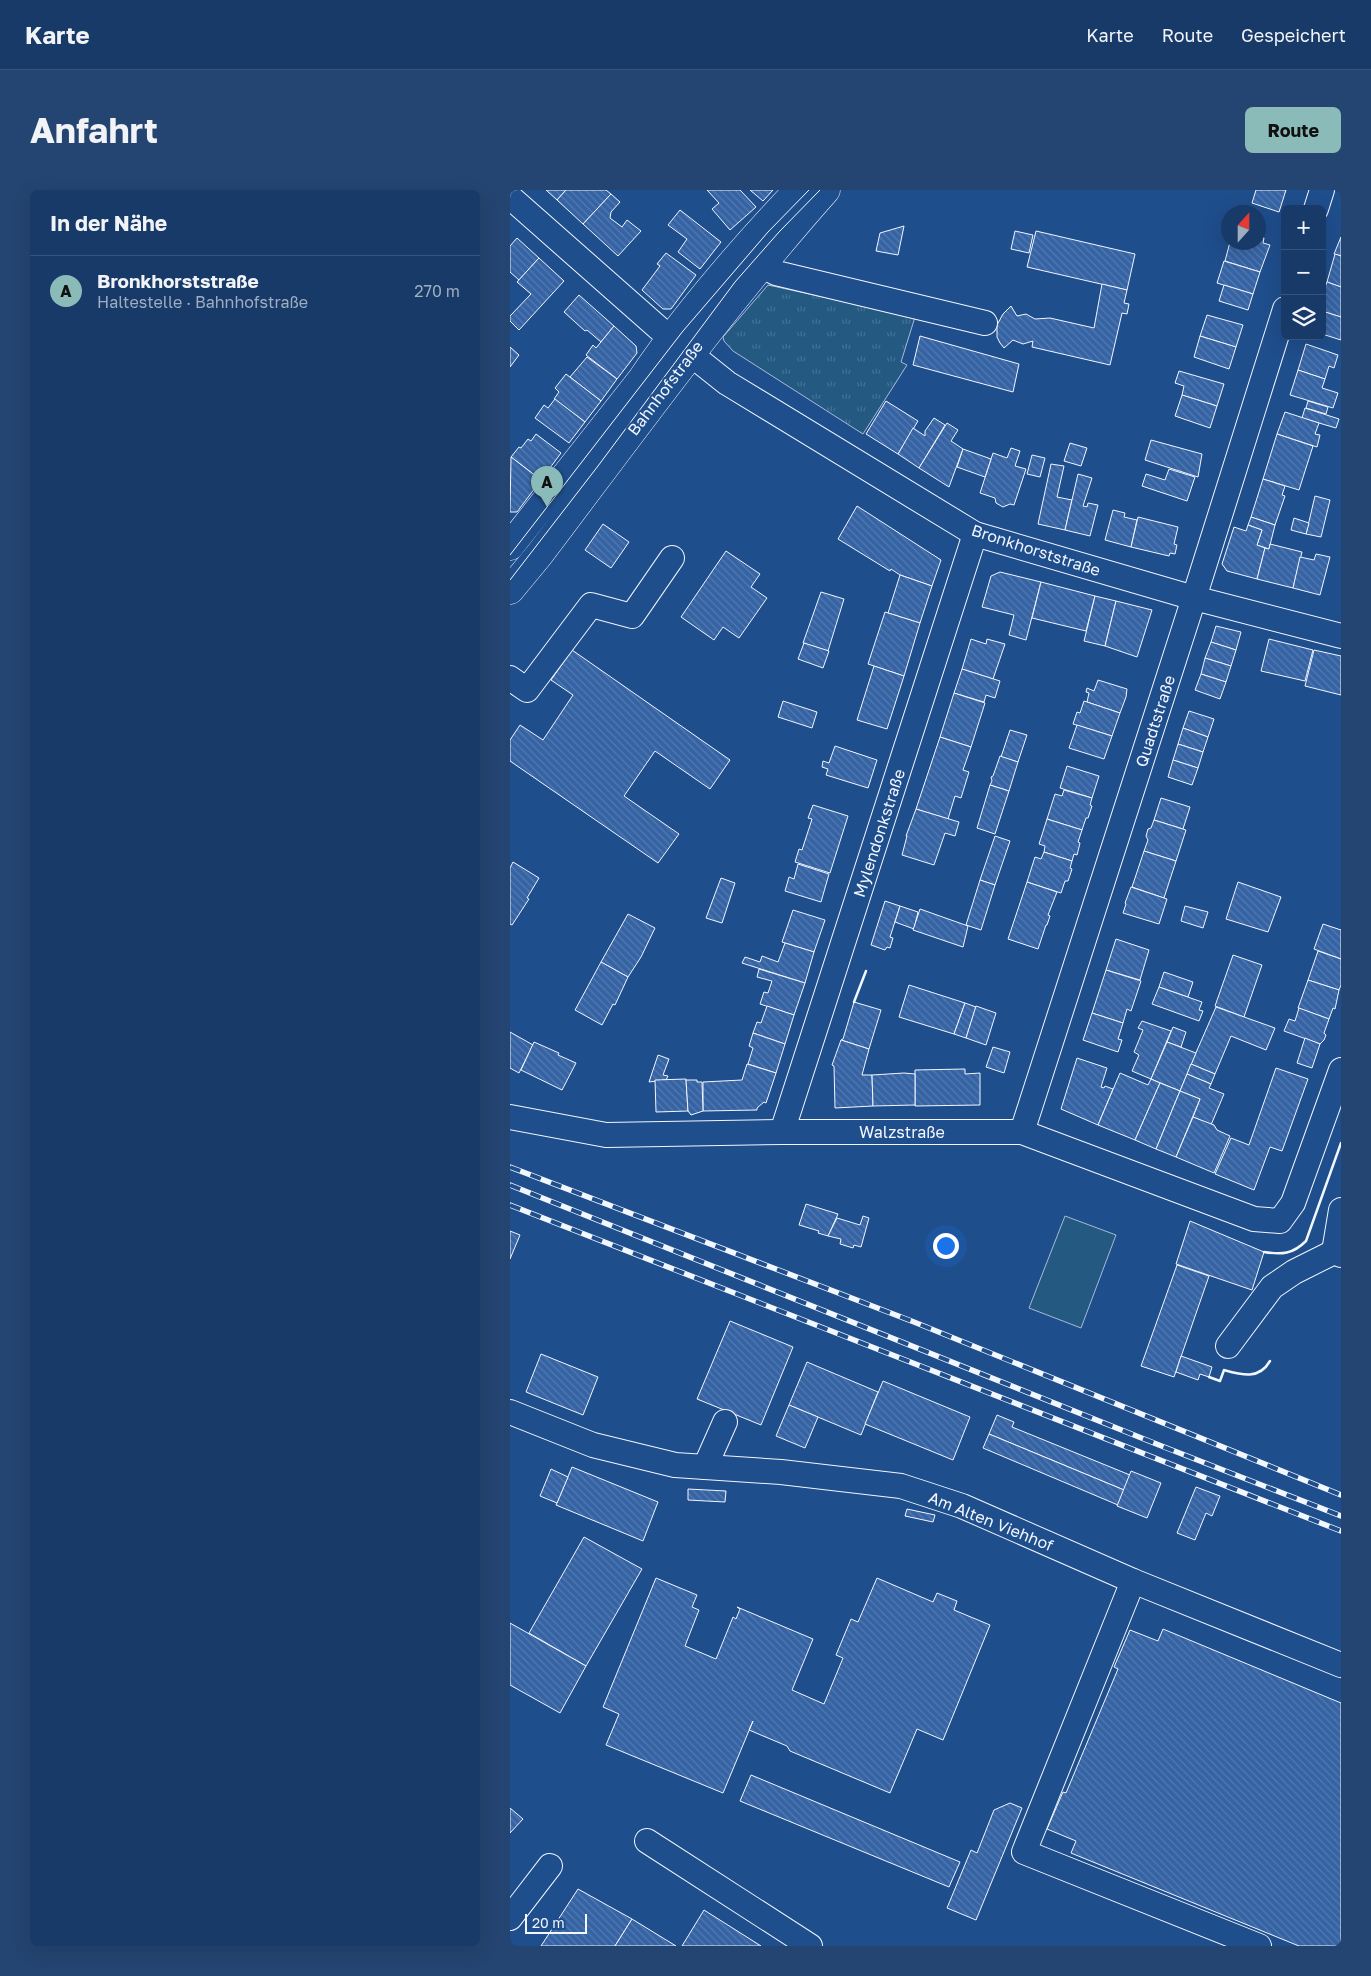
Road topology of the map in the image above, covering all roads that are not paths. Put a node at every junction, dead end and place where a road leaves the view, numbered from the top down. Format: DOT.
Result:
graph roads {
  1 [pos="798,190"];
  2 [pos="826,190"];
  3 [pos="1322,190"];
  4 [pos="510,198"];
  5 [pos="1317,205"];
  6 [pos="749,259"];
  7 [pos="1281,322"];
  8 [pos="985,323"];
  9 [pos="681,346"];
  10 [pos="975,534"];
  11 [pos="516,540"];
  12 [pos="672,558"];
  13 [pos="510,578"];
  14 [pos="510,590"];
  15 [pos="1194,598"];
  16 [pos="1341,636"];
  17 [pos="510,678"];
  18 [pos="1341,1070"];
  19 [pos="510,1117"];
  20 [pos="782,1132"];
  21 [pos="1022,1132"];
  22 [pos="1341,1210"];
  23 [pos="1338,1254"];
  24 [pos="1228,1346"];
  25 [pos="510,1412"];
  26 [pos="725,1422"];
  27 [pos="705,1467"];
  28 [pos="1133,1581"];
  29 [pos="1341,1665"];
  30 [pos="647,1841"];
  31 [pos="550,1866"];
  32 [pos="510,1918"];
  33 [pos="810,1946"];
  34 [pos="1259,1946"];
  1 -- 6 [label="main road, Bahnhofstraße"];
  2 -- 6 [label="main road, Bahnhofstraße"];
  3 -- 5 [label="street"];
  4 -- 9 [label="street, Bronkhorststraße"];
  6 -- 8 [label="street"];
  6 -- 9 [label="main road, Bahnhofstraße"];
  7 -- 15 [label="street, Quadtstraße"];
  9 -- 10 [label="street, Bronkhorststraße"];
  9 -- 11 [label="main road, Bahnhofstraße"];
  9 -- 14 [label="main road, Bahnhofstraße"];
  10 -- 15 [label="street, Bronkhorststraße"];
  10 -- 20 [label="street, Mylendonkstraße"];
  11 -- 13 [label="street, Bahnhofstraße"];
  12 -- 17 [label="street"];
  15 -- 16 [label="street, Bronkhorststraße"];
  15 -- 21 [label="street, Quadtstraße"];
  18 -- 21 [label="street, Walzstraße"];
  19 -- 20 [label="street, Walzstraße"];
  20 -- 21 [label="street, Walzstraße"];
  22 -- 23 [label="street"];
  23 -- 24 [label="street"];
  25 -- 27 [label="street, Am Alten Viehhof"];
  26 -- 27 [label="street"];
  27 -- 28 [label="street, Am Alten Viehhof"];
  28 -- 29 [label="street, Am Alten Viehhof"];
  28 -- 34 [label="street"];
  30 -- 33 [label="street"];
  31 -- 32 [label="street"];
}
